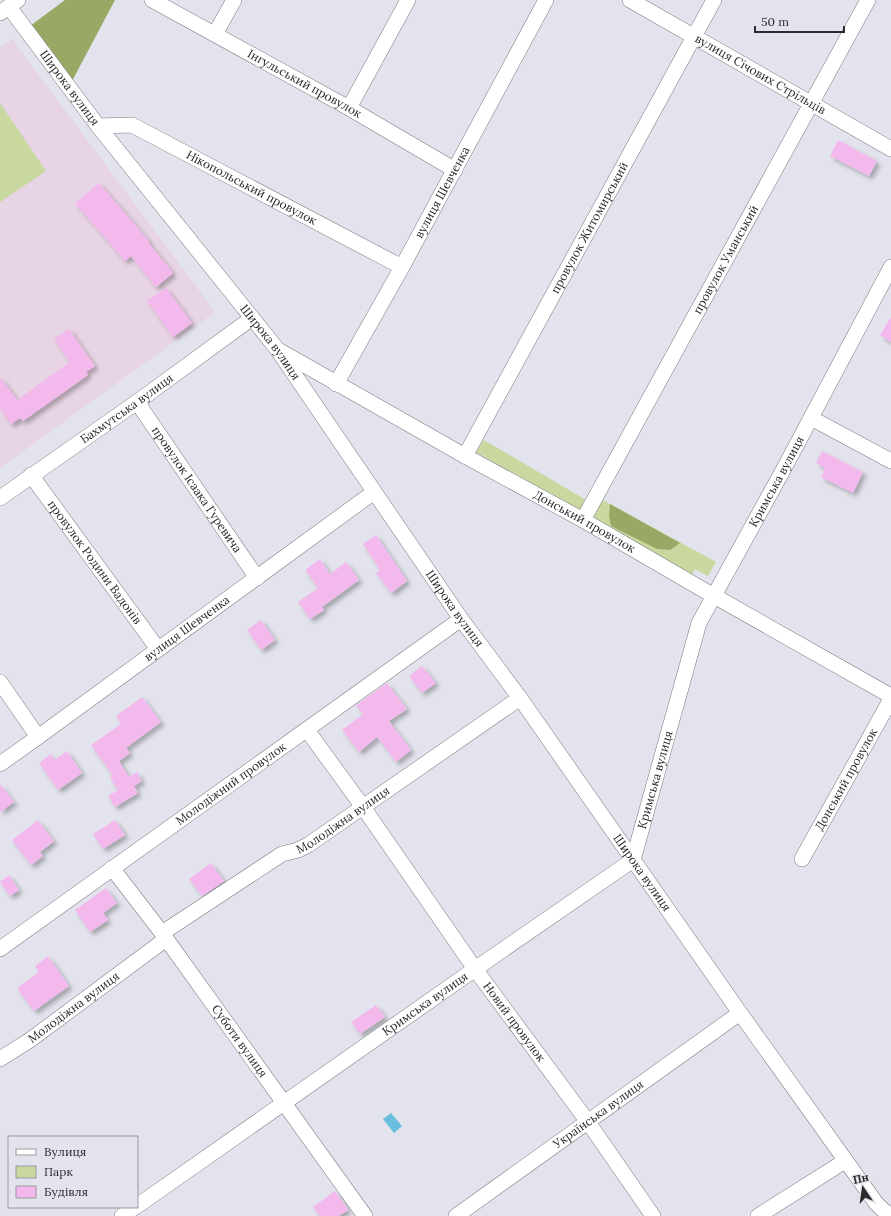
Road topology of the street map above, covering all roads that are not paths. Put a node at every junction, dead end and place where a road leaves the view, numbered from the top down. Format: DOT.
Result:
graph roads {
  1 [pos="152,0"];
  2 [pos="234,0"];
  3 [pos="408,0"];
  4 [pos="546,0"];
  5 [pos="630,0"];
  6 [pos="714,0"];
  7 [pos="868,0"];
  8 [pos="6,8"];
  9 [pos="216,34"];
  10 [pos="694,36"];
  11 [pos="810,103"];
  12 [pos="349,108"];
  13 [pos="98,126"];
  14 [pos="891,149"];
  15 [pos="455,170"];
  16 [pos="402,267"];
  17 [pos="891,267"];
  18 [pos="252,318"];
  19 [pos="277,349"];
  20 [pos="336,384"];
  21 [pos="137,402"];
  22 [pos="811,418"];
  23 [pos="465,456"];
  24 [pos="891,461"];
  25 [pos="31,475"];
  26 [pos="374,492"];
  27 [pos="0,498"];
  28 [pos="583,520"];
  29 [pos="257,578"];
  30 [pos="714,596"];
  31 [pos="461,619"];
  32 [pos="158,649"];
  33 [pos="0,682"];
  34 [pos="891,696"];
  35 [pos="520,698"];
  36 [pos="891,699"];
  37 [pos="307,730"];
  38 [pos="38,737"];
  39 [pos="0,764"];
  40 [pos="363,807"];
  41 [pos="802,859"];
  42 [pos="633,860"];
  43 [pos="112,868"];
  44 [pos="164,936"];
  45 [pos="0,949"];
  46 [pos="475,969"];
  47 [pos="740,1014"];
  48 [pos="0,1059"];
  49 [pos="285,1103"];
  50 [pos="588,1122"];
  51 [pos="846,1161"];
  52 [pos="138,1205"];
  53 [pos="133,1208"];
  54 [pos="122,1216"];
  55 [pos="365,1216"];
  56 [pos="456,1216"];
  57 [pos="653,1216"];
  58 [pos="758,1216"];
  59 [pos="891,1216"];
  1 -- 9 [label="street, Інгульський провулок"];
  2 -- 9 [label="street"];
  3 -- 12 [label="street"];
  4 -- 15 [label="street, вулиця Шевченка"];
  5 -- 10 [label="street, вулиця Січових Стрільців"];
  6 -- 10 [label="street, провулок Житомирський"];
  7 -- 11 [label="street, провулок Уманський"];
  8 -- 13 [label="street, Широка вулиця"];
  9 -- 12 [label="street, Інгульський провулок"];
  10 -- 11 [label="street, вулиця Січових Стрільців"];
  10 -- 23 [label="street, провулок Житомирський"];
  11 -- 14 [label="street, вулиця Січових Стрільців"];
  11 -- 28 [label="street, провулок Уманський"];
  12 -- 15 [label="street, Інгульський провулок"];
  13 -- 16 [label="street, Нікопольський провулок"];
  13 -- 18 [label="street, Широка вулиця"];
  15 -- 16 [label="street, вулиця Шевченка"];
  16 -- 20 [label="street, вулиця Шевченка"];
  17 -- 22 [label="street, Кримська вулиця"];
  18 -- 19 [label="street, Широка вулиця"];
  18 -- 21 [label="street, Бахмутська вулиця"];
  19 -- 20 [label="street, Донський провулок"];
  19 -- 26 [label="street, Широка вулиця"];
  20 -- 23 [label="street, Донський провулок"];
  21 -- 25 [label="street, Бахмутська вулиця"];
  21 -- 29 [label="street, провулок Ісаака Гуревича"];
  22 -- 24 [label="street"];
  22 -- 30 [label="street, Кримська вулиця"];
  23 -- 28 [label="street, Донський провулок"];
  25 -- 27 [label="street, Бахмутська вулиця"];
  25 -- 32 [label="street, провулок Родини Вадонів"];
  26 -- 29 [label="street, вулиця Шевченка"];
  26 -- 31 [label="street, Широка вулиця"];
  28 -- 30 [label="street, Донський провулок"];
  29 -- 32 [label="street, вулиця Шевченка"];
  30 -- 34 [label="street, Донський провулок"];
  30 -- 42 [label="street, Кримська вулиця"];
  31 -- 35 [label="street, Широка вулиця"];
  31 -- 37 [label="street, Молодіжний провулок"];
  32 -- 38 [label="street, вулиця Шевченка"];
  33 -- 38 [label="street"];
  35 -- 40 [label="street, Молодіжна вулиця"];
  35 -- 42 [label="street, Широка вулиця"];
  36 -- 41 [label="street, Донський провулок"];
  37 -- 40 [label="street, Новий провулок"];
  37 -- 43 [label="street, Молодіжний провулок"];
  38 -- 39 [label="street, вулиця Шевченка"];
  40 -- 44 [label="street, Молодіжна вулиця"];
  40 -- 46 [label="street, Новий провулок"];
  42 -- 46 [label="street, Кримська вулиця"];
  42 -- 47 [label="street, Широка вулиця"];
  43 -- 44 [label="street, Суботи вулиця"];
  43 -- 45 [label="street, Молодіжний провулок"];
  44 -- 48 [label="street, Молодіжна вулиця"];
  44 -- 49 [label="street, Суботи вулиця"];
  46 -- 49 [label="street, Кримська вулиця"];
  46 -- 50 [label="street, Новий провулок"];
  47 -- 50 [label="street, Українська вулиця"];
  47 -- 51 [label="street, Широка вулиця"];
  49 -- 52 [label="street, Кримська вулиця"];
  49 -- 55 [label="street, Суботи вулиця"];
  50 -- 56 [label="street, Українська вулиця"];
  50 -- 57 [label="street, Новий провулок"];
  51 -- 58 [label="street"];
  51 -- 59 [label="street, Широка вулиця"];
  53 -- 54 [label="street, Кримська вулиця"];
}
